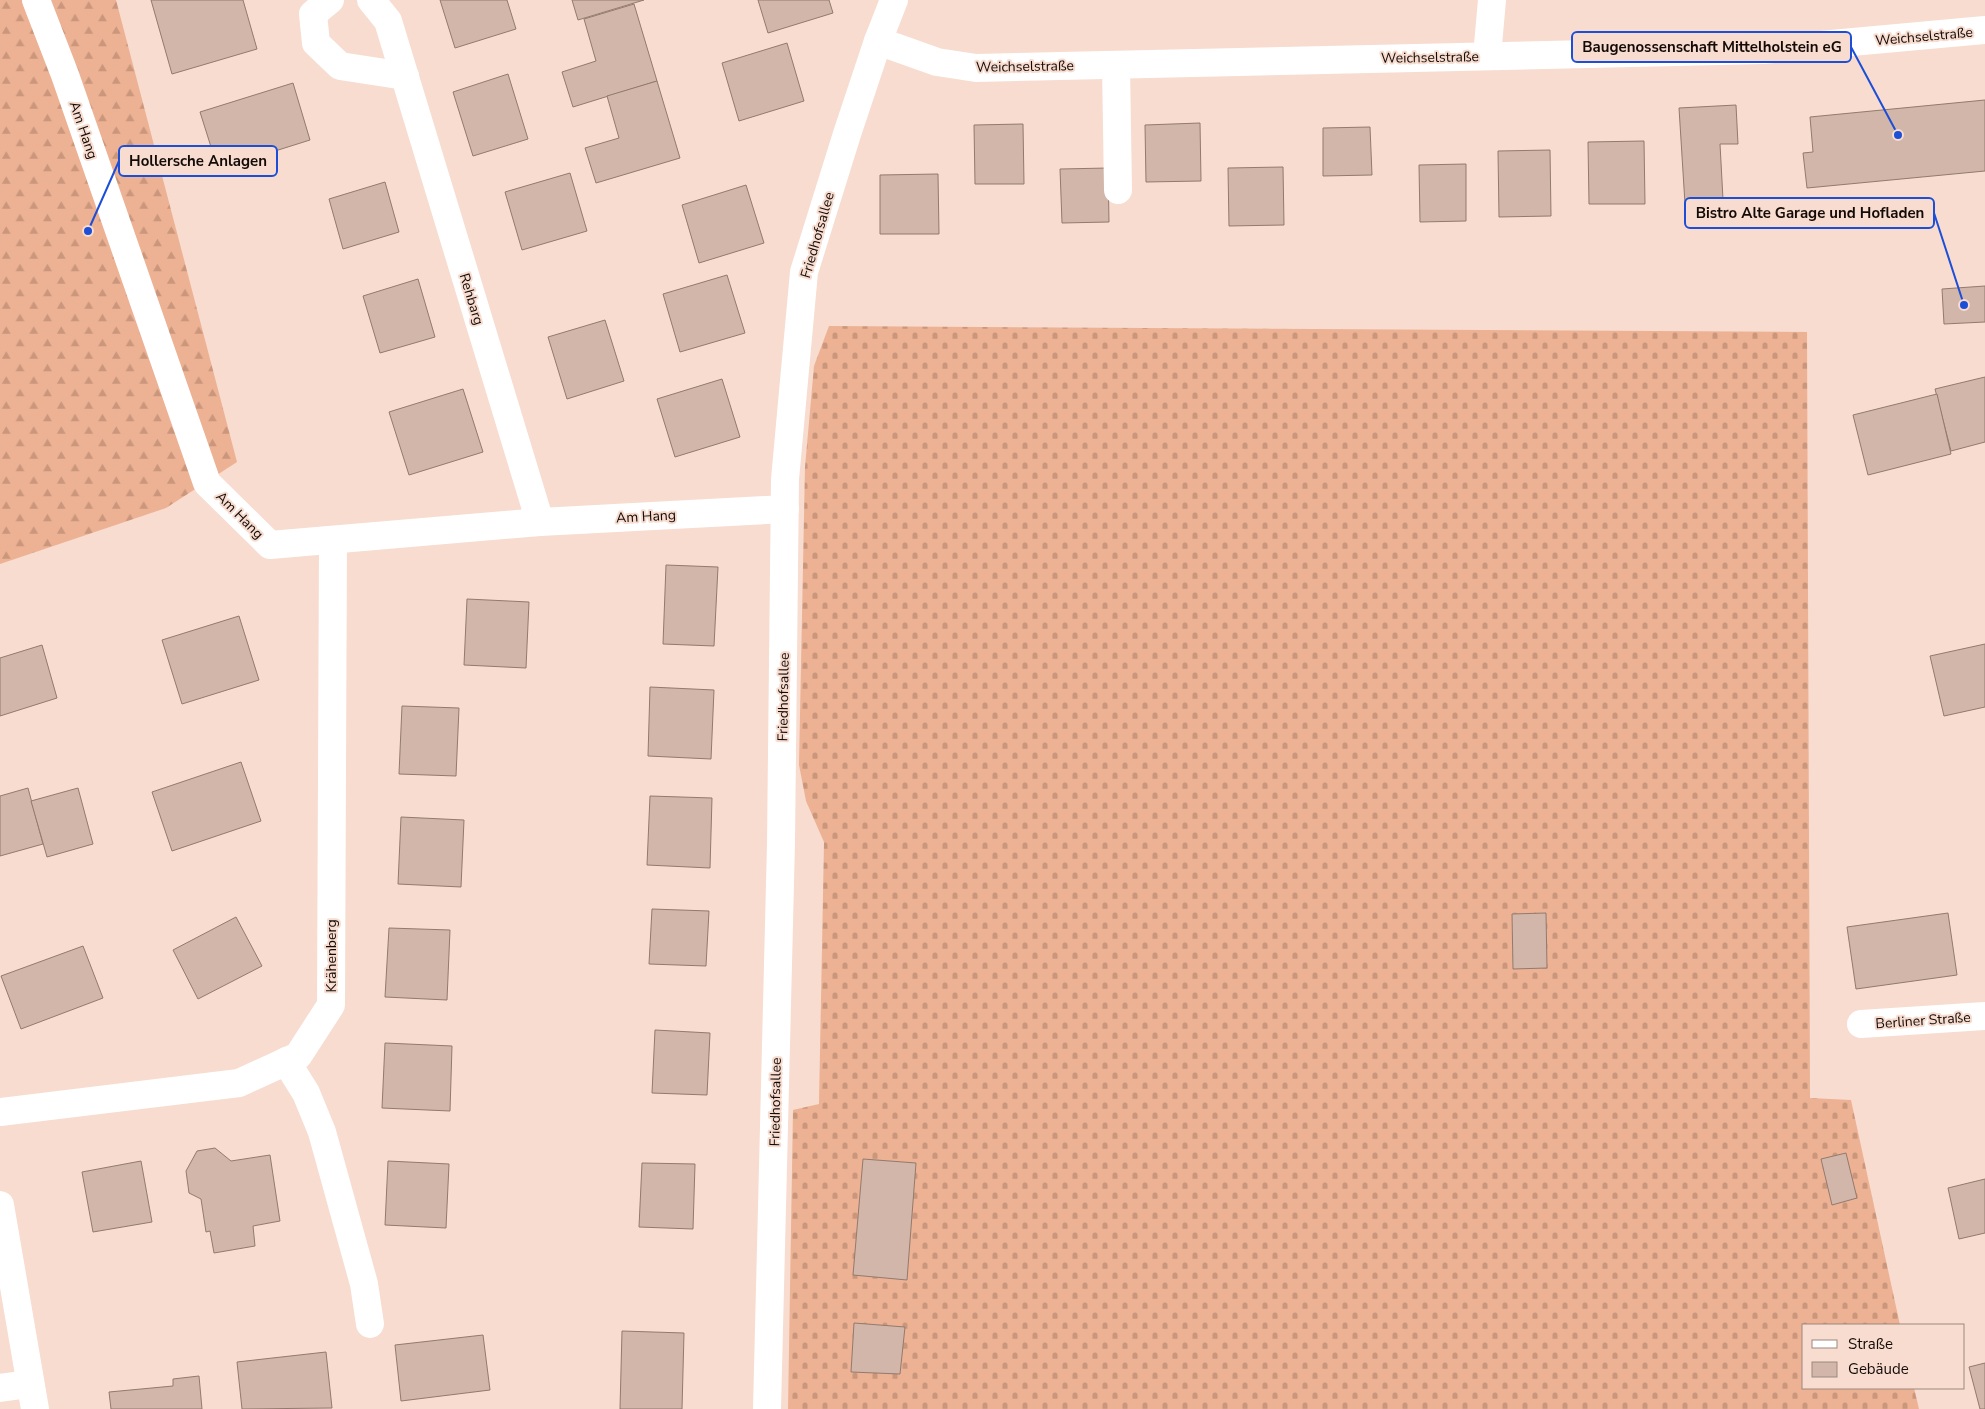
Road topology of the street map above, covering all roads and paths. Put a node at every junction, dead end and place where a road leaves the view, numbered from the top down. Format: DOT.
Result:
graph roads {
  1 [pos="36,0"];
  2 [pos="330,0"];
  3 [pos="370,0"];
  4 [pos="894,0"];
  5 [pos="1492,0"];
  6 [pos="1985,30"];
  7 [pos="878,40"];
  8 [pos="1488,56"];
  9 [pos="1116,65"];
  10 [pos="405,76"];
  11 [pos="1118,190"];
  12 [pos="785,509"];
  13 [pos="540,522"];
  14 [pos="333,540"];
  15 [pos="1985,1016"];
  16 [pos="1861,1024"];
  17 [pos="286,1061"];
  18 [pos="0,1112"];
  19 [pos="0,1204"];
  20 [pos="370,1324"];
  21 [pos="0,1388"];
  22 [pos="32,1396"];
  23 [pos="767,1409"];
  1 -- 14 [label="street, Am Hang"];
  2 -- 10 [label="street"];
  3 -- 10 [label="street, Rehbarg"];
  4 -- 7 [label="street, Friedhofsallee"];
  5 -- 8 [label="street"];
  6 -- 8 [label="street, Weichselstraße"];
  7 -- 9 [label="street, Weichselstraße"];
  7 -- 12 [label="street, Friedhofsallee"];
  8 -- 9 [label="street, Weichselstraße"];
  9 -- 11 [label="street"];
  10 -- 13 [label="street, Rehbarg"];
  12 -- 13 [label="street, Am Hang"];
  12 -- 23 [label="street, Friedhofsallee"];
  13 -- 14 [label="street, Am Hang"];
  14 -- 17 [label="street, Krähenberg"];
  15 -- 16 [label="street, Berliner Straße"];
  17 -- 18 [label="street, Krähenberg"];
  17 -- 20 [label="street"];
  19 -- 22 [label="street"];
  21 -- 22 [label="street"];
}
